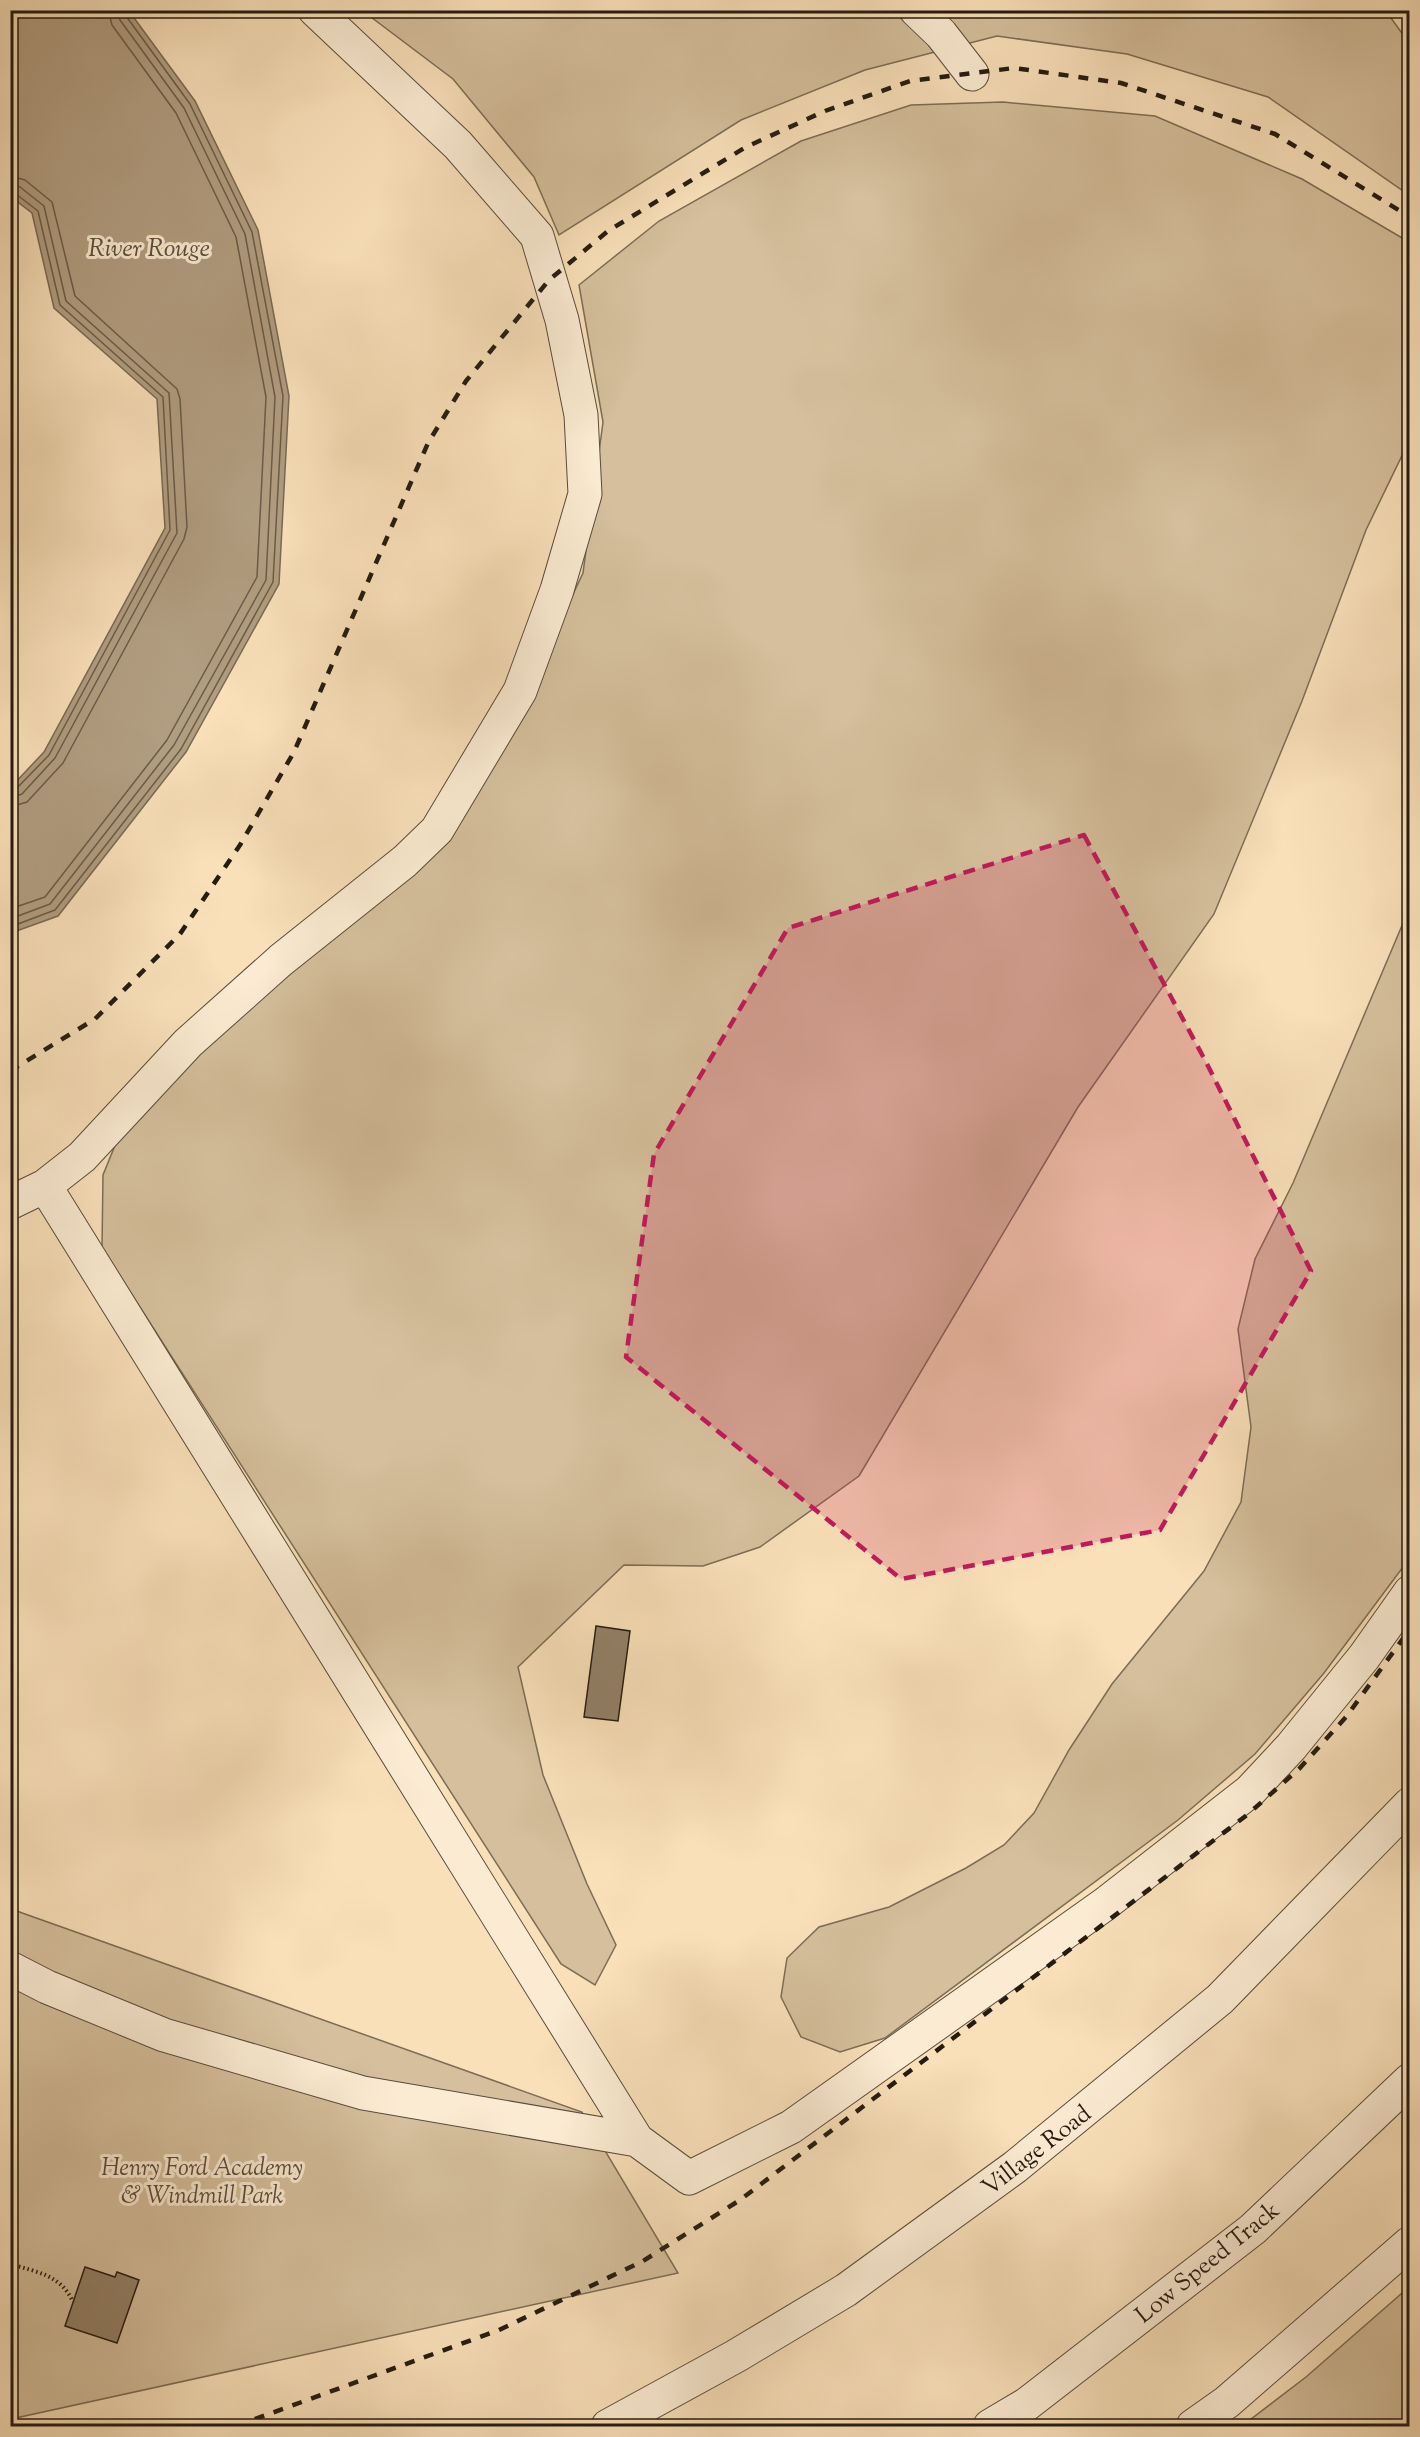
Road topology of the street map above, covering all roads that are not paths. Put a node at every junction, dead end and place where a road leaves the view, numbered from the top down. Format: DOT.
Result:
graph roads {
  1 [pos="315,10"];
  2 [pos="916,10"];
  3 [pos="972,74"];
  4 [pos="45,1186"];
  5 [pos="10,1203"];
  6 [pos="1410,1592"];
  7 [pos="1410,1804"];
  8 [pos="10,1968"];
  9 [pos="1410,2080"];
  10 [pos="637,2140"];
  11 [pos="1410,2243"];
  12 [pos="608,2427"];
  13 [pos="990,2427"];
  14 [pos="1193,2427"];
  1 -- 4 [label="street"];
  2 -- 3 [label="street"];
  4 -- 5 [label="street"];
  4 -- 10 [label="street"];
  6 -- 10 [label="street"];
  7 -- 12 [label="street, Village Road"];
  8 -- 10 [label="street"];
  9 -- 13 [label="street, Low Speed Track"];
  11 -- 14 [label="street"];
}
